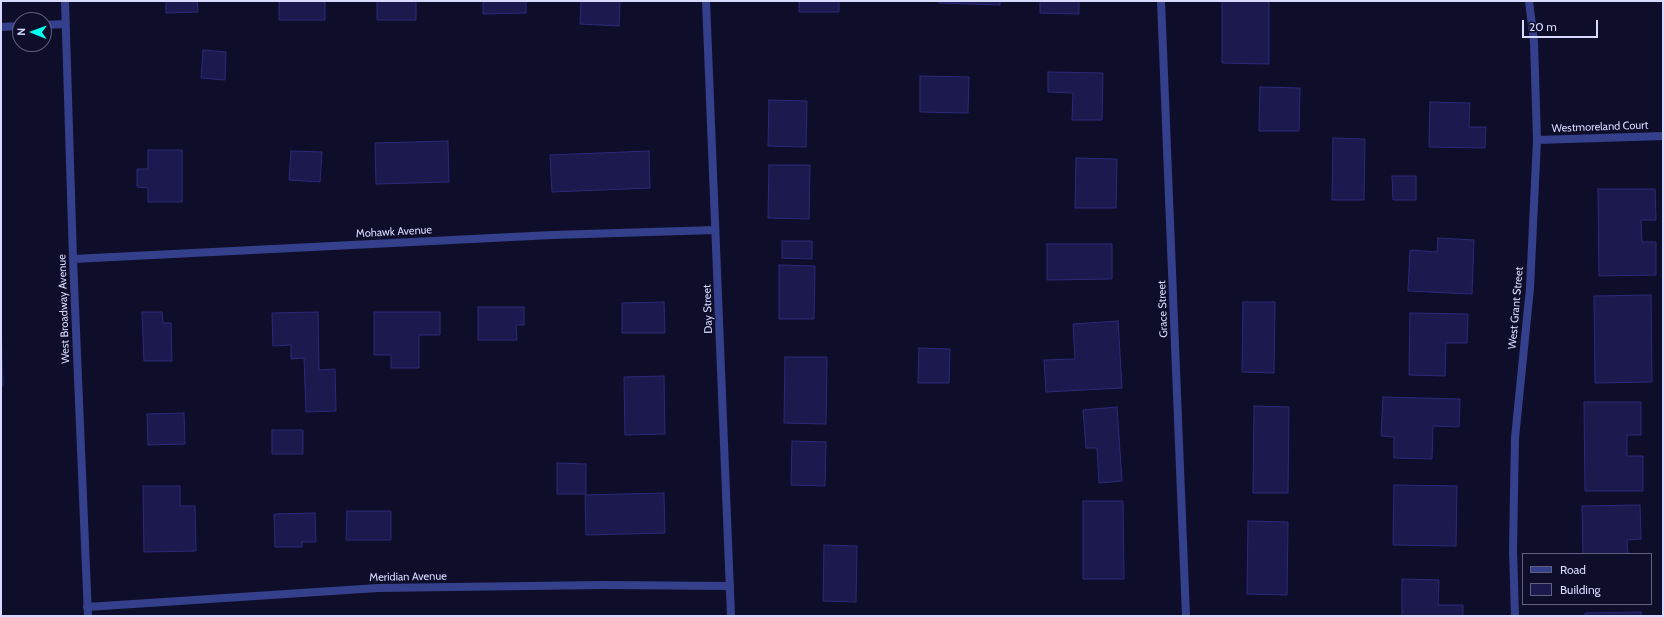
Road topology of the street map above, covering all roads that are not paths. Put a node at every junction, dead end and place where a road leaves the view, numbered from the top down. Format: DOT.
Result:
graph roads {
  1 [pos="65,1"];
  2 [pos="706,1"];
  3 [pos="1161,1"];
  4 [pos="1529,1"];
  5 [pos="66,24"];
  6 [pos="52,25"];
  7 [pos="12,26"];
  8 [pos="1,27"];
  9 [pos="1663,136"];
  10 [pos="1538,140"];
  11 [pos="715,230"];
  12 [pos="73,259"];
  13 [pos="730,586"];
  14 [pos="87,607"];
  15 [pos="88,616"];
  16 [pos="731,616"];
  17 [pos="1186,616"];
  18 [pos="1515,616"];
  1 -- 5 [label="street, West Broadway Avenue"];
  2 -- 11 [label="street, Day Street"];
  3 -- 17 [label="street, Grace Street"];
  4 -- 10 [label="street, West Grant Street"];
  5 -- 6 [label="street"];
  5 -- 12 [label="street, West Broadway Avenue"];
  7 -- 8 [label="street"];
  9 -- 10 [label="street, Westmoreland Court"];
  10 -- 18 [label="street, West Grant Street"];
  11 -- 12 [label="street, Mohawk Avenue"];
  11 -- 13 [label="street, Day Street"];
  12 -- 14 [label="street, West Broadway Avenue"];
  13 -- 14 [label="street, Meridian Avenue"];
  13 -- 16 [label="street, Day Street"];
  14 -- 15 [label="street, West Broadway Avenue"];
}
